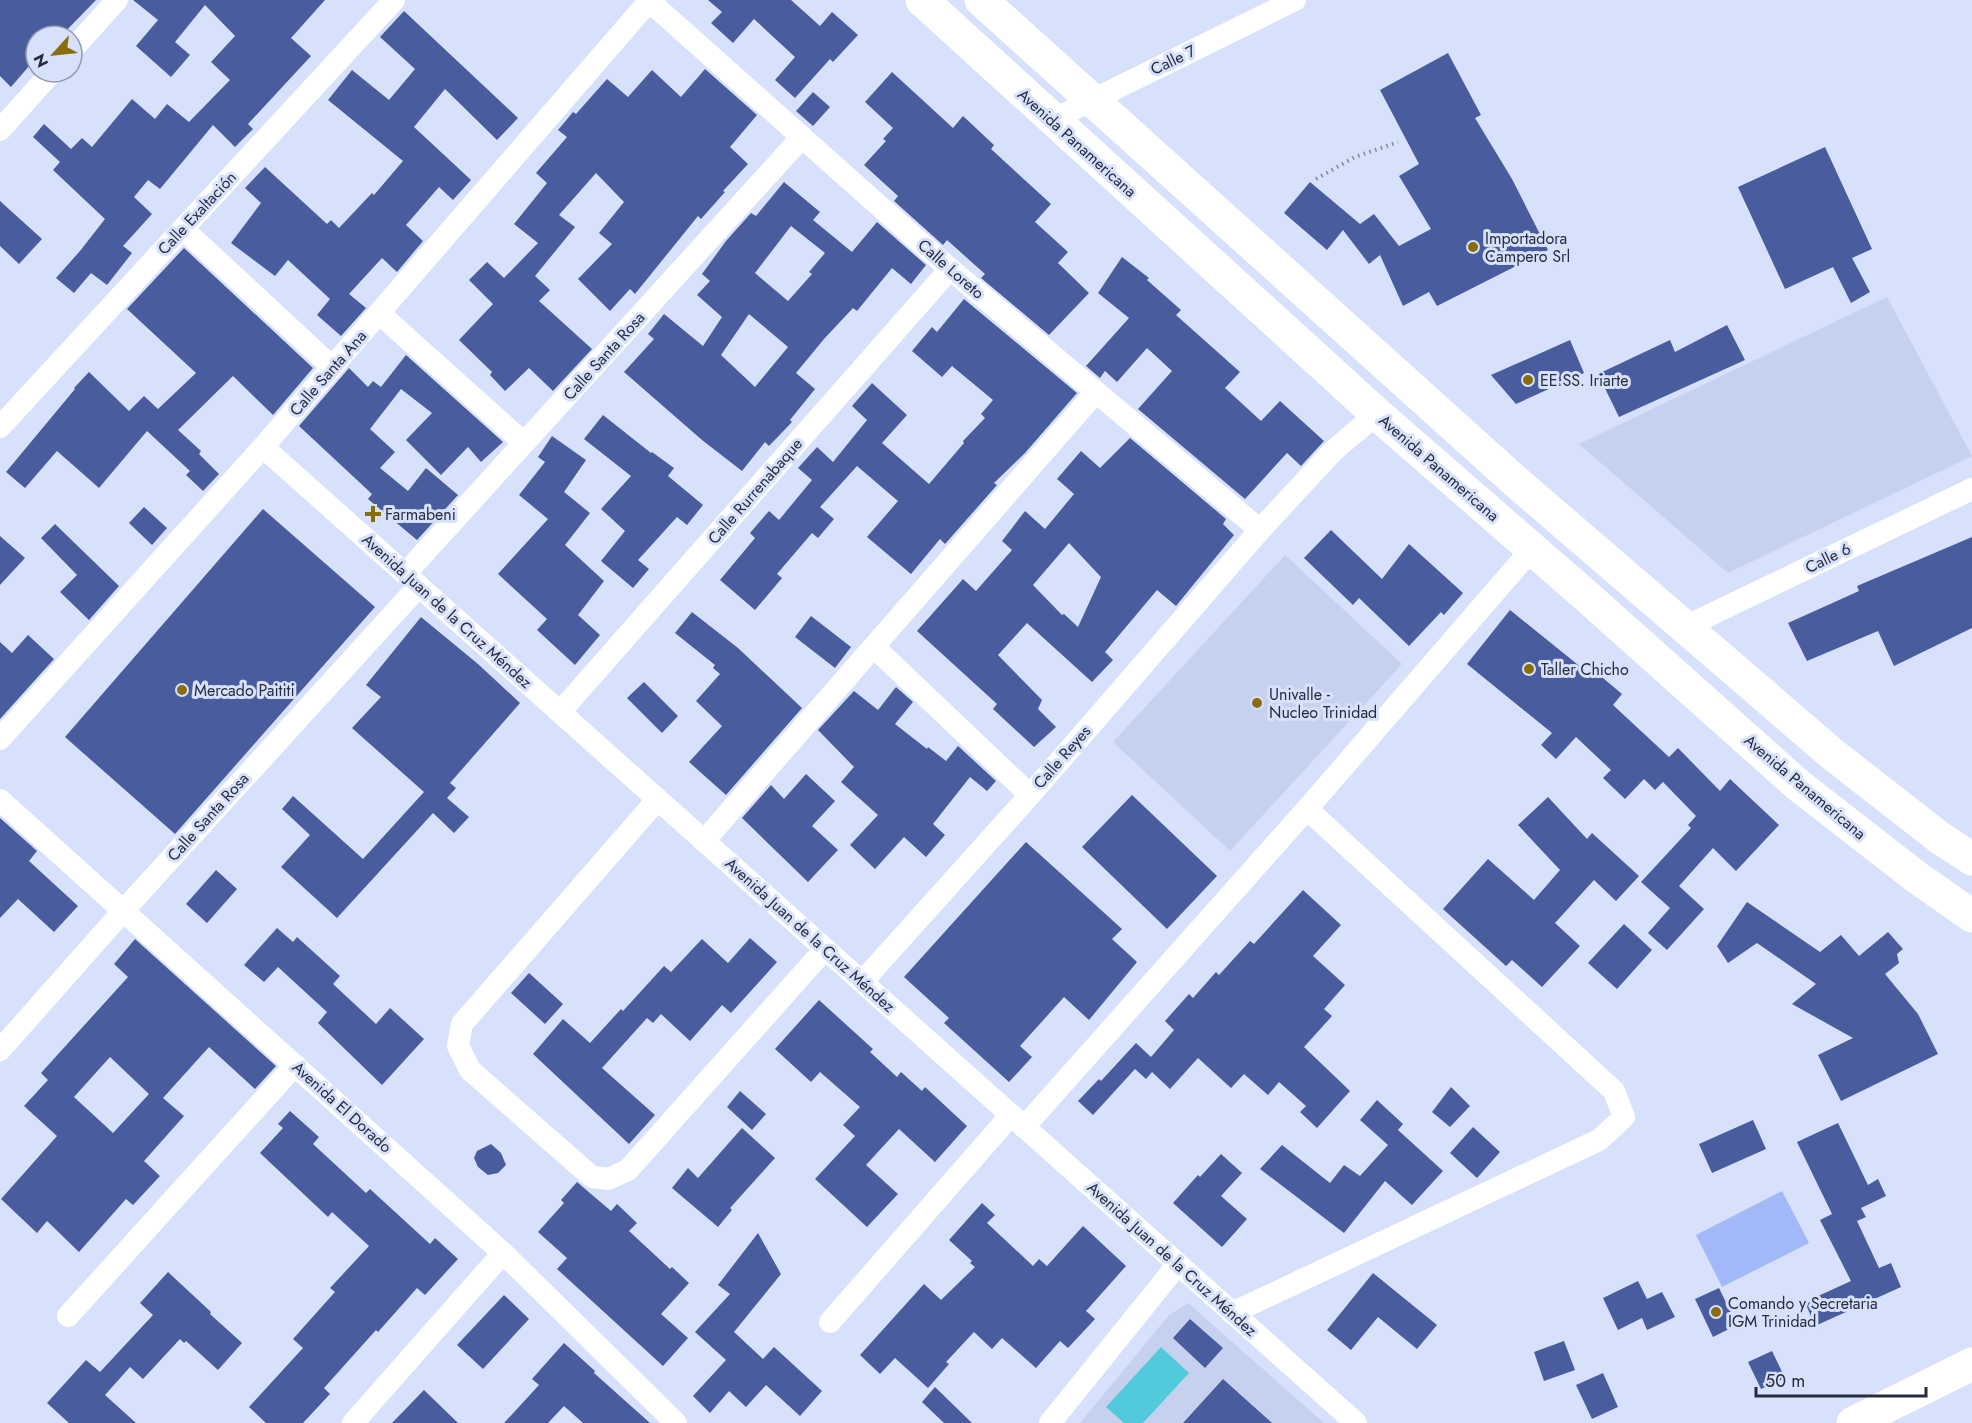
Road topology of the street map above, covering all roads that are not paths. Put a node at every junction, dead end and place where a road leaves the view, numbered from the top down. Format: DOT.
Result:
graph roads {
  1 [pos="117,0"];
  2 [pos="394,0"];
  3 [pos="649,0"];
  4 [pos="921,0"];
  5 [pos="981,0"];
  6 [pos="1295,0"];
  7 [pos="84,37"];
  8 [pos="41,84"];
  9 [pos="1092,99"];
  10 [pos="1052,120"];
  11 [pos="0,130"];
  12 [pos="802,137"];
  13 [pos="183,229"];
  14 [pos="950,269"];
  15 [pos="379,313"];
  16 [pos="332,368"];
  17 [pos="1096,392"];
  18 [pos="1377,414"];
  19 [pos="0,427"];
  20 [pos="524,443"];
  21 [pos="263,447"];
  22 [pos="1972,489"];
  23 [pos="1260,530"];
  24 [pos="1532,549"];
  25 [pos="412,580"];
  26 [pos="1684,627"];
  27 [pos="874,647"];
  28 [pos="560,712"];
  29 [pos="0,739"];
  30 [pos="1030,795"];
  31 [pos="0,800"];
  32 [pos="657,800"];
  33 [pos="1307,809"];
  34 [pos="704,841"];
  35 [pos="1972,859"];
  36 [pos="124,910"];
  37 [pos="1972,916"];
  38 [pos="825,949"];
  39 [pos="862,982"];
  40 [pos="0,1050"];
  41 [pos="295,1065"];
  42 [pos="1017,1121"];
  43 [pos="503,1253"];
  44 [pos="1178,1264"];
  45 [pos="1232,1312"];
  46 [pos="68,1316"];
  47 [pos="830,1322"];
  48 [pos="1972,1364"];
  49 [pos="353,1423"];
  50 [pos="676,1423"];
  51 [pos="1050,1423"];
  52 [pos="1356,1423"];
  53 [pos="1853,1423"];
  1 -- 7 [label="street"];
  2 -- 13 [label="street, Calle Exaltación"];
  3 -- 12 [label="street, Calle Loreto"];
  3 -- 15 [label="street, Calle Santa Ana"];
  4 -- 10 [label="highway, Avenida Panamericana"];
  5 -- 9 [label="highway"];
  6 -- 9 [label="street, Calle 7"];
  8 -- 11 [label="street"];
  9 -- 10 [label="street, Calle 7"];
  9 -- 26 [label="highway"];
  10 -- 18 [label="highway, Avenida Panamericana"];
  12 -- 14 [label="street, Calle Loreto"];
  12 -- 20 [label="street, Calle Santa Rosa"];
  13 -- 16 [label="street"];
  13 -- 19 [label="street, Calle Exaltación"];
  14 -- 17 [label="street, Calle Loreto"];
  14 -- 28 [label="street, Calle Rurrenabaque"];
  15 -- 16 [label="street, Calle Santa Ana"];
  15 -- 20 [label="street"];
  16 -- 21 [label="street, Calle Santa Ana"];
  17 -- 23 [label="street, Calle Loreto"];
  17 -- 27 [label="street"];
  18 -- 23 [label="street, Calle Reyes"];
  18 -- 24 [label="highway, Avenida Panamericana"];
  20 -- 25 [label="street, Calle Santa Rosa"];
  21 -- 25 [label="street, Avenida Juan de la Cruz Méndez"];
  21 -- 29 [label="street, Calle Santa Ana"];
  22 -- 26 [label="street, Calle 6"];
  23 -- 30 [label="street, Calle Reyes"];
  24 -- 33 [label="street"];
  24 -- 37 [label="highway, Avenida Panamericana"];
  25 -- 28 [label="street, Avenida Juan de la Cruz Méndez"];
  25 -- 36 [label="street, Calle Santa Rosa"];
  26 -- 35 [label="highway"];
  27 -- 30 [label="street"];
  27 -- 34 [label="street"];
  28 -- 32 [label="street, Avenida Juan de la Cruz Méndez"];
  30 -- 39 [label="street, Calle Reyes"];
  31 -- 36 [label="street, Avenida El Dorado"];
  32 -- 34 [label="street, Avenida Juan de la Cruz Méndez"];
  32 -- 38 [label="street"];
  33 -- 42 [label="street"];
  33 -- 45 [label="street"];
  34 -- 38 [label="street, Avenida Juan de la Cruz Méndez"];
  36 -- 40 [label="street, Calle Santa Rosa"];
  36 -- 41 [label="street, Avenida El Dorado"];
  38 -- 39 [label="street, Avenida Juan de la Cruz Méndez"];
  39 -- 42 [label="street, Avenida Juan de la Cruz Méndez"];
  41 -- 43 [label="street, Avenida El Dorado"];
  41 -- 46 [label="street"];
  42 -- 44 [label="street, Avenida Juan de la Cruz Méndez"];
  42 -- 47 [label="street"];
  43 -- 49 [label="street"];
  43 -- 50 [label="street, Avenida El Dorado"];
  44 -- 45 [label="street, Avenida Juan de la Cruz Méndez"];
  44 -- 51 [label="street"];
  45 -- 52 [label="street, Avenida Juan de la Cruz Méndez"];
  48 -- 53 [label="highway"];
}
